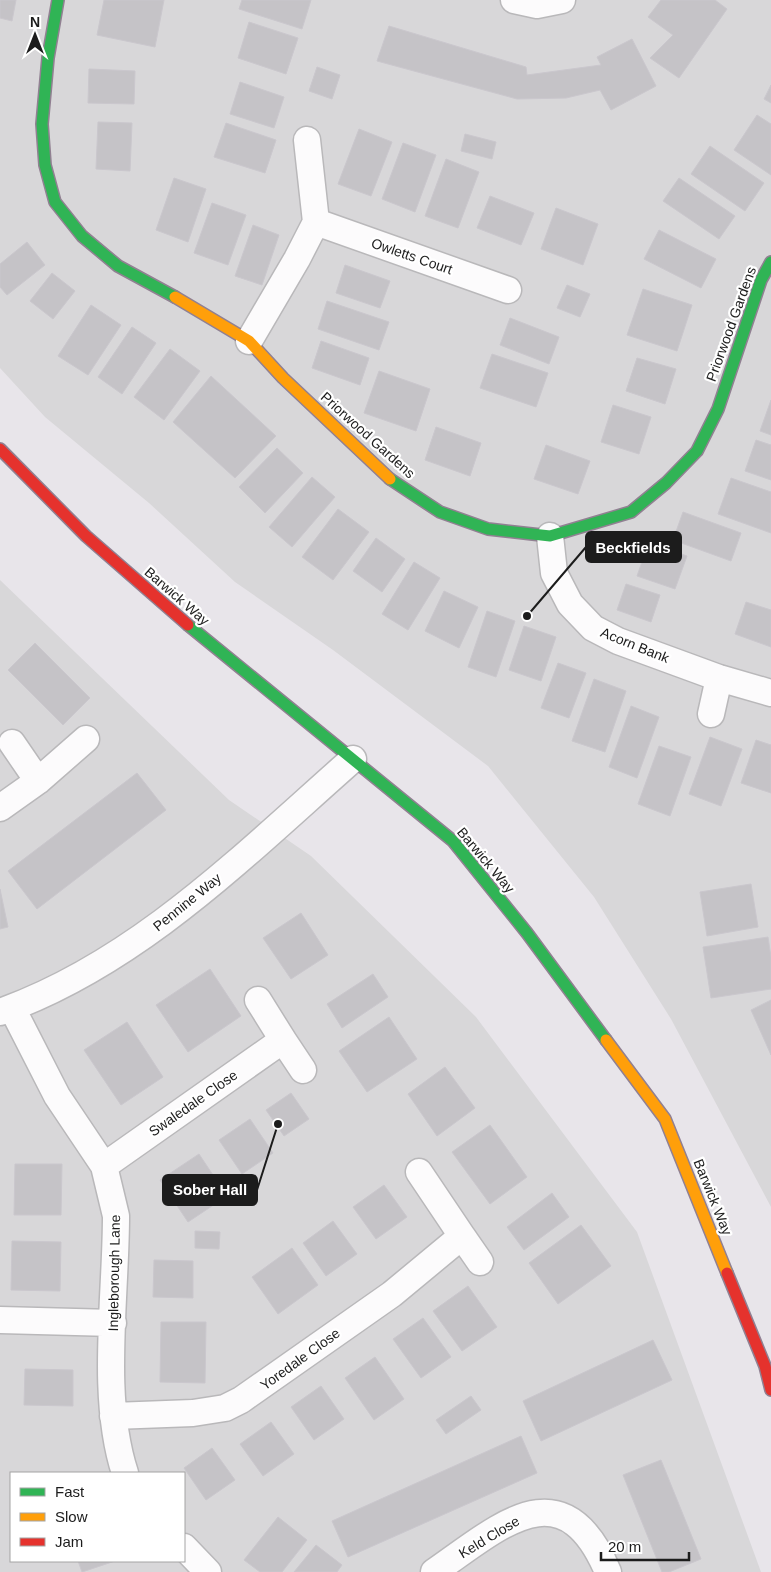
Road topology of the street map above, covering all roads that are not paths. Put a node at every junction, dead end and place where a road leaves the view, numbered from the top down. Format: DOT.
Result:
graph roads {
  1 [pos="58,0"];
  2 [pos="514,0"];
  3 [pos="562,0"];
  4 [pos="306,140"];
  5 [pos="316,222"];
  6 [pos="771,262"];
  7 [pos="508,290"];
  8 [pos="249,342"];
  9 [pos="0,448"];
  10 [pos="550,536"];
  11 [pos="719,678"];
  12 [pos="771,693"];
  13 [pos="711,714"];
  14 [pos="86,739"];
  15 [pos="12,743"];
  16 [pos="353,759"];
  17 [pos="38,781"];
  18 [pos="0,808"];
  19 [pos="258,1000"];
  20 [pos="6,1010"];
  21 [pos="283,1040"];
  22 [pos="303,1070"];
  23 [pos="104,1166"];
  24 [pos="419,1172"];
  25 [pos="462,1236"];
  26 [pos="480,1262"];
  27 [pos="0,1320"];
  28 [pos="113,1323"];
  29 [pos="771,1390"];
  30 [pos="113,1416"];
  31 [pos="125,1472"];
  32 [pos="185,1549"];
  33 [pos="208,1572"];
  34 [pos="434,1572"];
  35 [pos="608,1572"];
  1 -- 8 [label="street, Priorwood Gardens"];
  2 -- 3 [label="street"];
  4 -- 5 [label="street"];
  5 -- 7 [label="street, Owletts Court"];
  5 -- 8 [label="street"];
  6 -- 10 [label="street, Priorwood Gardens"];
  8 -- 10 [label="street, Priorwood Gardens"];
  9 -- 16 [label="street, Barwick Way"];
  10 -- 11 [label="street, Acorn Bank"];
  11 -- 12 [label="street, Acorn Bank"];
  11 -- 13 [label="street"];
  14 -- 17 [label="street"];
  15 -- 17 [label="street"];
  16 -- 20 [label="street, Pennine Way"];
  16 -- 29 [label="street, Barwick Way"];
  17 -- 18 [label="street"];
  19 -- 21 [label="street"];
  20 -- 23 [label="street, Ingleborough Lane"];
  21 -- 22 [label="street"];
  21 -- 23 [label="street, Swaledale Close"];
  23 -- 28 [label="street, Ingleborough Lane"];
  24 -- 25 [label="street"];
  25 -- 26 [label="street"];
  25 -- 30 [label="street, Yoredale Close"];
  27 -- 28 [label="street"];
  28 -- 30 [label="street, Ingleborough Lane"];
  30 -- 31 [label="street, Ingleborough Lane"];
  32 -- 33 [label="street"];
  34 -- 35 [label="street, Keld Close"];
}
